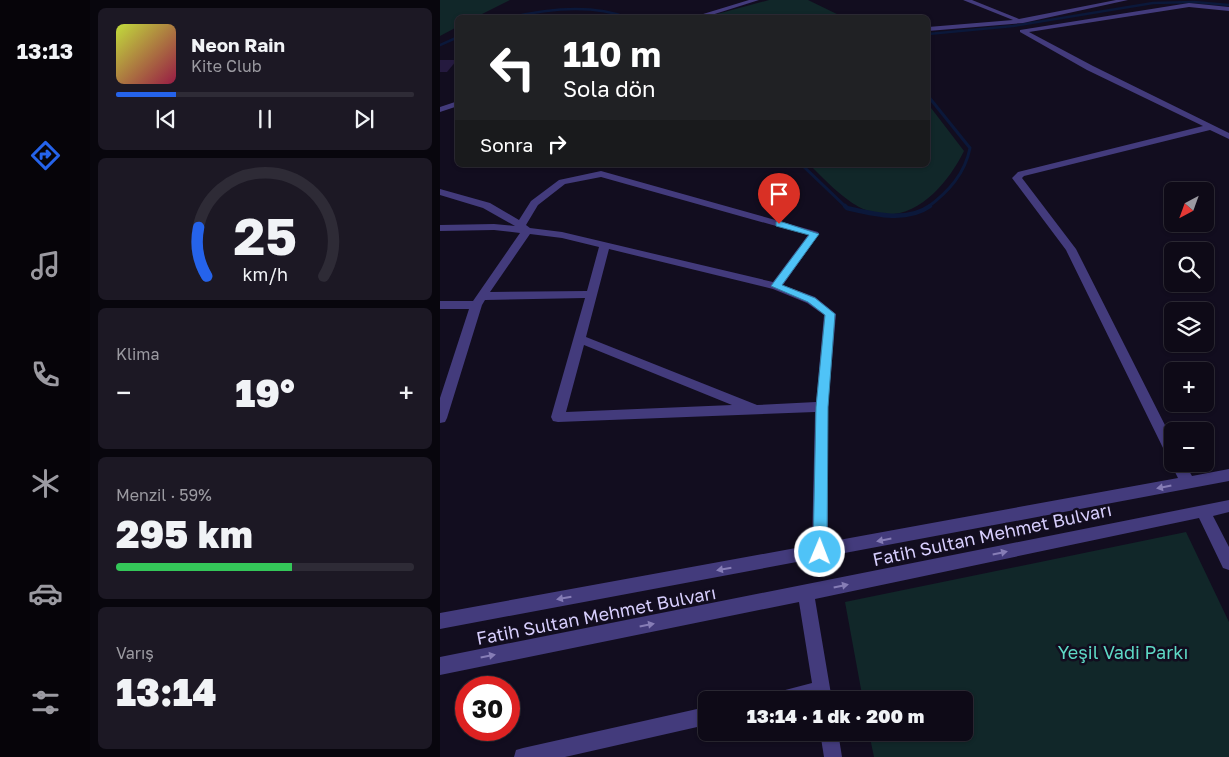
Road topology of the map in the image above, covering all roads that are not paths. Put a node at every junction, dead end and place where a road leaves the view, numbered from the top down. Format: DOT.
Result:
graph roads {
  1 [pos="756,0"];
  2 [pos="966,0"];
  3 [pos="1125,0"];
  4 [pos="1229,9"];
  5 [pos="704,15"];
  6 [pos="1023,21"];
  7 [pos="930,29"];
  8 [pos="455,104"];
  9 [pos="440,110"];
  10 [pos="1211,127"];
  11 [pos="1229,136"];
  12 [pos="440,192"];
  13 [pos="440,228"];
  14 [pos="522,229"];
  15 [pos="605,245"];
  16 [pos="776,286"];
  17 [pos="592,294"];
  18 [pos="479,300"];
  19 [pos="440,305"];
  20 [pos="580,339"];
  21 [pos="822,407"];
  22 [pos="756,410"];
  23 [pos="440,418"];
  24 [pos="1164,436"];
  25 [pos="1182,472"];
  26 [pos="1229,475"];
  27 [pos="1188,483"];
  28 [pos="1229,506"];
  29 [pos="1203,511"];
  30 [pos="820,552"];
  31 [pos="1229,563"];
  32 [pos="806,593"];
  33 [pos="440,621"];
  34 [pos="440,666"];
  35 [pos="821,691"];
  36 [pos="698,718"];
  37 [pos="830,741"];
  38 [pos="523,757"];
  39 [pos="833,757"];
  1 -- 5 [label="street"];
  2 -- 6 [label="street"];
  3 -- 6 [label="street"];
  4 -- 10 [label="street"];
  6 -- 7 [label="street"];
  8 -- 9 [label="street"];
  10 -- 11 [label="street"];
  10 -- 24 [label="street"];
  12 -- 14 [label="street"];
  13 -- 14 [label="street"];
  14 -- 15 [label="street"];
  14 -- 16 [label="street"];
  14 -- 18 [label="street"];
  15 -- 16 [label="street"];
  15 -- 17 [label="street"];
  16 -- 21 [label="street"];
  17 -- 18 [label="street"];
  17 -- 20 [label="street"];
  18 -- 19 [label="street"];
  18 -- 23 [label="street"];
  20 -- 22 [label="street"];
  20 -- 22 [label="street"];
  21 -- 22 [label="street"];
  21 -- 30 [label="street"];
  25 -- 27 [label="street"];
  26 -- 27 [label="street, Fatih Sultan Mehmet Bulvarı"];
  27 -- 30 [label="street, Fatih Sultan Mehmet Bulvarı, one-way"];
  28 -- 29 [label="street, Fatih Sultan Mehmet Bulvarı"];
  29 -- 31 [label="street"];
  32 -- 29 [label="street, Fatih Sultan Mehmet Bulvarı, one-way"];
  30 -- 33 [label="street, Fatih Sultan Mehmet Bulvarı, one-way"];
  34 -- 32 [label="street, Fatih Sultan Mehmet Bulvarı, one-way"];
  32 -- 35 [label="street"];
  36 -- 38 [label="street"];
  37 -- 39 [label="street"];
}
